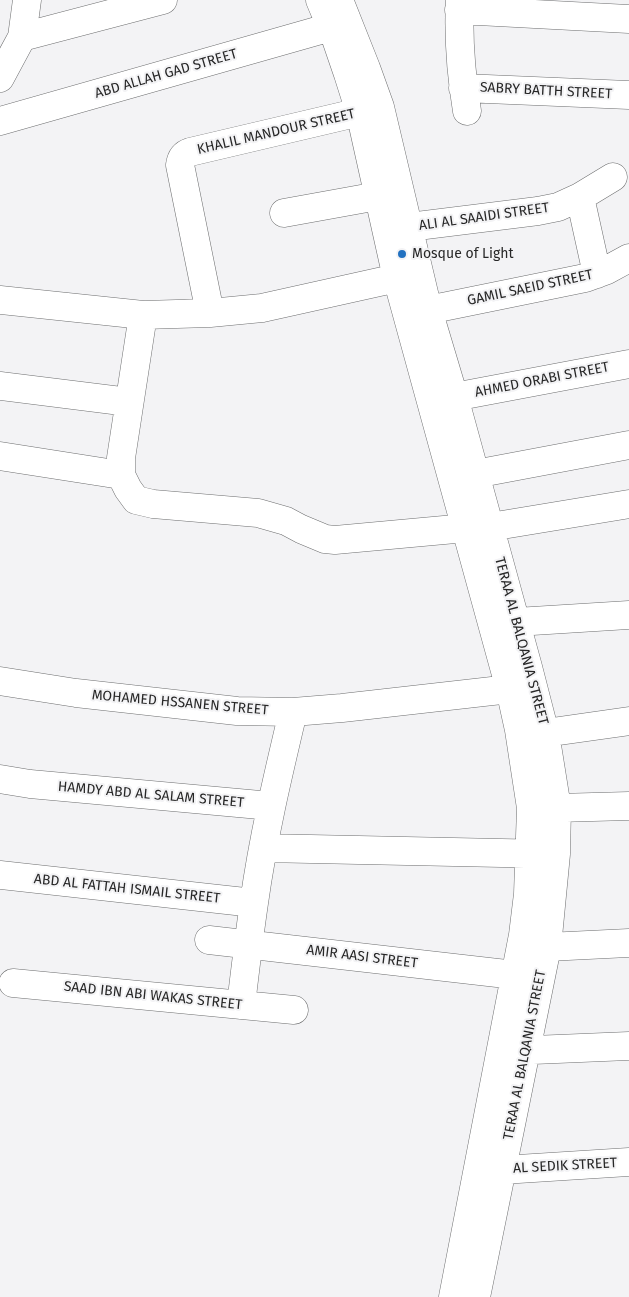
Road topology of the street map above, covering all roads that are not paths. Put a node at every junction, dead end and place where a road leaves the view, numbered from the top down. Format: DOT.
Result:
graph roads {
  1 [pos="27,0"];
  2 [pos="162,0"];
  3 [pos="320,0"];
  4 [pos="339,0"];
  5 [pos="459,5"];
  6 [pos="629,19"];
  7 [pos="331,27"];
  8 [pos="13,42"];
  9 [pos="0,78"];
  10 [pos="629,95"];
  11 [pos="370,110"];
  12 [pos="0,121"];
  13 [pos="612,177"];
  14 [pos="378,196"];
  15 [pos="580,197"];
  16 [pos="284,213"];
  17 [pos="409,227"];
  18 [pos="629,258"];
  19 [pos="597,274"];
  20 [pos="397,278"];
  21 [pos="0,300"];
  22 [pos="428,310"];
  23 [pos="210,313"];
  24 [pos="142,315"];
  25 [pos="629,364"];
  26 [pos="0,386"];
  27 [pos="454,397"];
  28 [pos="129,402"];
  29 [pos="629,445"];
  30 [pos="0,456"];
  31 [pos="476,474"];
  32 [pos="121,475"];
  33 [pos="629,504"];
  34 [pos="478,528"];
  35 [pos="629,615"];
  36 [pos="516,622"];
  37 [pos="0,681"];
  38 [pos="510,690"];
  39 [pos="293,712"];
  40 [pos="629,721"];
  41 [pos="545,733"];
  42 [pos="0,779"];
  43 [pos="271,806"];
  44 [pos="629,806"];
  45 [pos="557,808"];
  46 [pos="263,848"];
  47 [pos="543,853"];
  48 [pos="0,875"];
  49 [pos="254,903"];
  50 [pos="209,940"];
  51 [pos="629,943"];
  52 [pos="249,944"];
  53 [pos="547,947"];
  54 [pos="515,975"];
  55 [pos="13,983"];
  56 [pos="241,1005"];
  57 [pos="294,1010"];
  58 [pos="629,1046"];
  59 [pos="513,1051"];
  60 [pos="629,1162"];
  61 [pos="502,1170"];
  62 [pos="453,1297"];
  63 [pos="476,1297"];
  1 -- 8 [label="street"];
  2 -- 8 [label="street"];
  3 -- 7 [label="street, TERAA AL BALQANIA STREET"];
  4 -- 11 [label="street, TERAA AL BALQANIA STREET"];
  5 -- 6 [label="street"];
  5 -- 10 [label="street, SABRY BATTH STREET"];
  7 -- 11 [label="street, TERAA AL BALQANIA STREET"];
  7 -- 12 [label="street, ABD ALLAH GAD STREET"];
  8 -- 9 [label="street"];
  11 -- 14 [label="street, TERAA AL BALQANIA STREET"];
  11 -- 17 [label="street, TERAA AL BALQANIA STREET"];
  11 -- 23 [label="street, KHALIL MANDOUR STREET"];
  13 -- 15 [label="street, ALI AL SAAIDI STREET"];
  14 -- 16 [label="street"];
  14 -- 20 [label="street, TERAA AL BALQANIA STREET"];
  15 -- 17 [label="street, ALI AL SAAIDI STREET"];
  15 -- 19 [label="street"];
  17 -- 22 [label="street, TERAA AL BALQANIA STREET"];
  18 -- 19 [label="street, GAMIL SAEID STREET"];
  19 -- 22 [label="street, GAMIL SAEID STREET"];
  20 -- 23 [label="street"];
  20 -- 34 [label="street, TERAA AL BALQANIA STREET"];
  21 -- 24 [label="street"];
  22 -- 27 [label="street, TERAA AL BALQANIA STREET"];
  23 -- 24 [label="street"];
  24 -- 28 [label="street"];
  25 -- 27 [label="street, AHMED ORABI STREET"];
  26 -- 28 [label="street"];
  27 -- 31 [label="street, TERAA AL BALQANIA STREET"];
  28 -- 32 [label="street"];
  29 -- 31 [label="street"];
  30 -- 32 [label="street"];
  31 -- 34 [label="street, TERAA AL BALQANIA STREET"];
  32 -- 34 [label="street"];
  33 -- 34 [label="street"];
  34 -- 36 [label="street, TERAA AL BALQANIA STREET"];
  34 -- 38 [label="street, TERAA AL BALQANIA STREET"];
  35 -- 36 [label="street"];
  36 -- 41 [label="street, TERAA AL BALQANIA STREET"];
  37 -- 39 [label="street, MOHAMED HSSANEN STREET"];
  38 -- 39 [label="street, MOHAMED HSSANEN STREET"];
  38 -- 47 [label="street, TERAA AL BALQANIA STREET"];
  39 -- 43 [label="street"];
  40 -- 41 [label="street"];
  41 -- 45 [label="street, TERAA AL BALQANIA STREET"];
  42 -- 43 [label="street, HAMDY ABD AL SALAM STREET"];
  43 -- 46 [label="street"];
  44 -- 45 [label="street"];
  45 -- 47 [label="street, TERAA AL BALQANIA STREET"];
  46 -- 47 [label="street"];
  46 -- 49 [label="street"];
  47 -- 53 [label="street, TERAA AL BALQANIA STREET"];
  47 -- 54 [label="street, TERAA AL BALQANIA STREET"];
  48 -- 49 [label="street, ABD AL FATTAH ISMAIL STREET"];
  49 -- 52 [label="street"];
  50 -- 52 [label="street, AMIR AASI STREET"];
  51 -- 53 [label="street"];
  52 -- 54 [label="street, AMIR AASI STREET"];
  52 -- 56 [label="street"];
  53 -- 59 [label="street, TERAA AL BALQANIA STREET"];
  54 -- 59 [label="street, TERAA AL BALQANIA STREET"];
  55 -- 56 [label="street, SAAD IBN ABI WAKAS STREET"];
  56 -- 57 [label="street, SAAD IBN ABI WAKAS STREET"];
  58 -- 59 [label="street"];
  59 -- 61 [label="street, TERAA AL BALQANIA STREET"];
  59 -- 62 [label="street, TERAA AL BALQANIA STREET"];
  60 -- 61 [label="street, AL SEDIK STREET"];
  61 -- 63 [label="street, TERAA AL BALQANIA STREET"];
}
